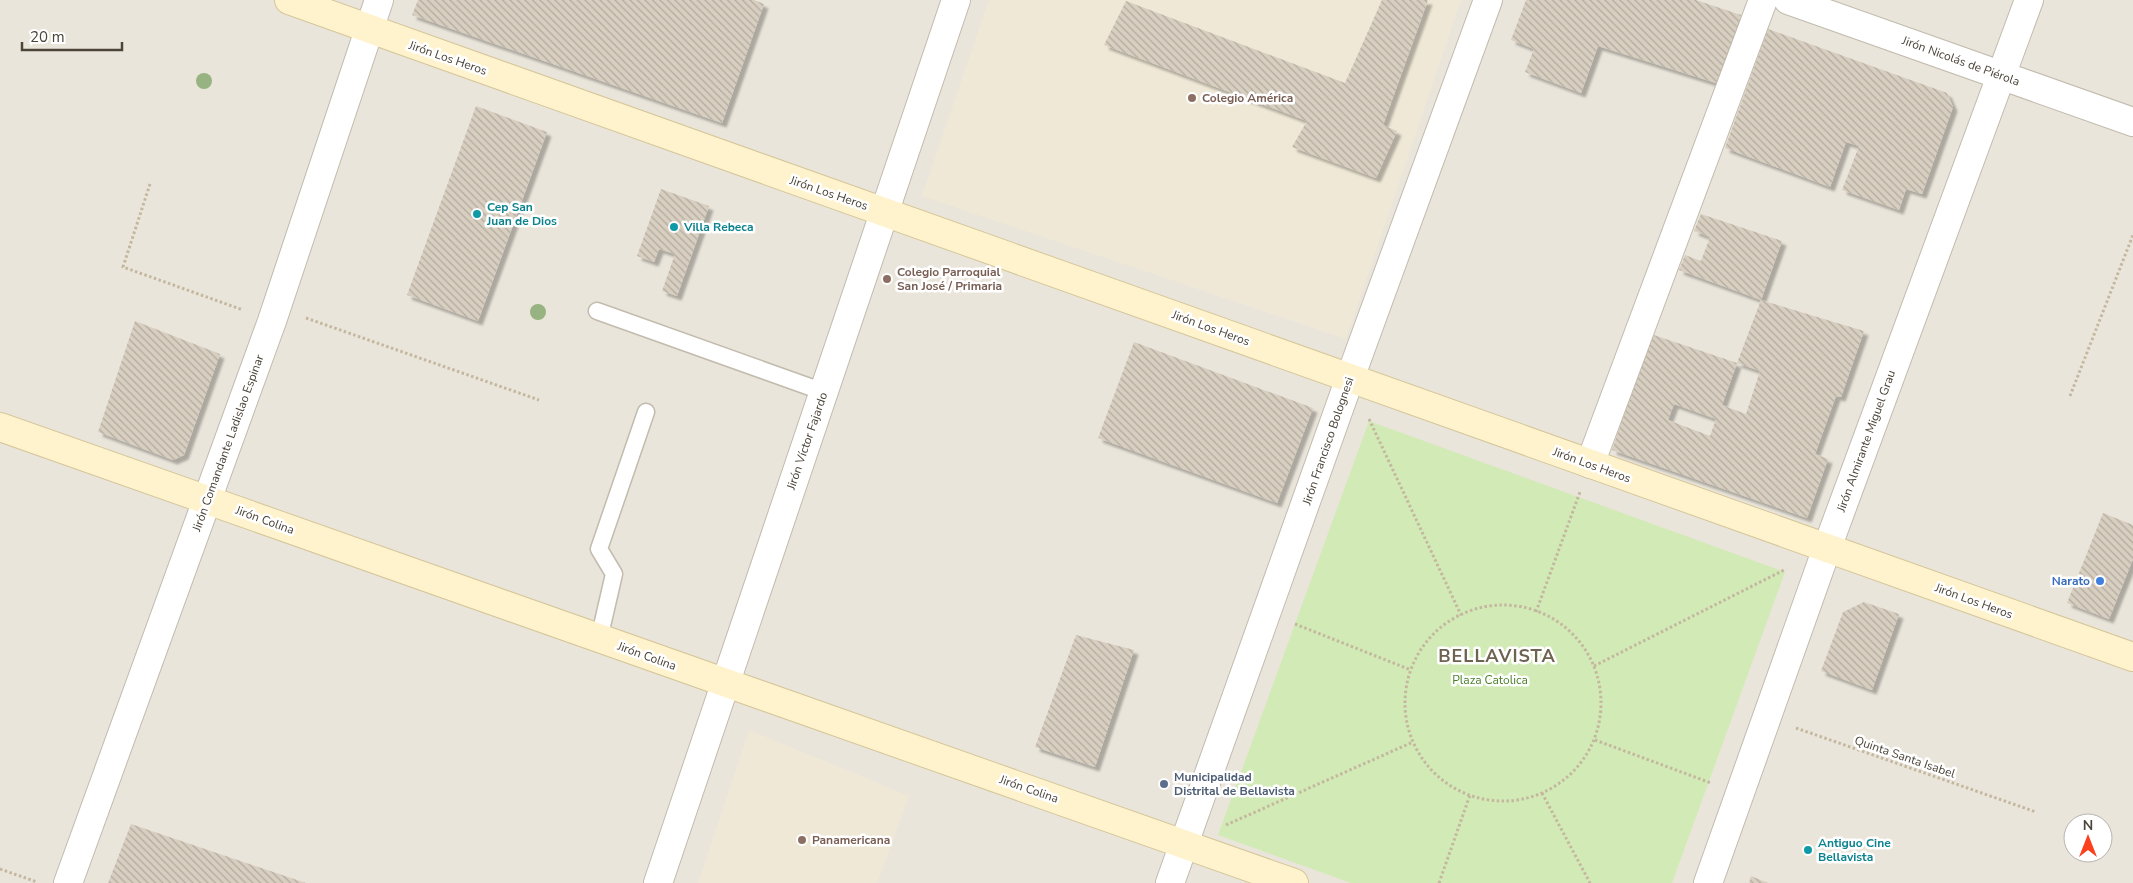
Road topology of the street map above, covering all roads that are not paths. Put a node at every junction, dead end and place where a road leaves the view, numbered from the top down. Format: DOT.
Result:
graph roads {
  1 [pos="289,0"];
  2 [pos="379,0"];
  3 [pos="956,0"];
  4 [pos="1488,0"];
  5 [pos="1762,0"];
  6 [pos="1788,0"];
  7 [pos="2029,0"];
  8 [pos="369,30"];
  9 [pos="2002,76"];
  10 [pos="2133,122"];
  11 [pos="884,212"];
  12 [pos="597,311"];
  13 [pos="1350,378"];
  14 [pos="824,392"];
  15 [pos="646,412"];
  16 [pos="0,427"];
  17 [pos="1590,464"];
  18 [pos="208,500"];
  19 [pos="1827,548"];
  20 [pos="599,639"];
  21 [pos="2133,658"];
  22 [pos="725,684"];
  23 [pos="1184,843"];
  24 [pos="68,883"];
  25 [pos="658,883"];
  26 [pos="1170,883"];
  27 [pos="1294,883"];
  28 [pos="1708,883"];
  1 -- 8 [label="street, Jirón Los Heros"];
  2 -- 8 [label="street, Jirón Comandante Ladislao Espinar"];
  3 -- 11 [label="street, Jirón Víctor Fajardo"];
  4 -- 13 [label="street, Jirón Francisco Bolognesi"];
  5 -- 17 [label="street"];
  6 -- 9 [label="street, Jirón Nicolás de Piérola"];
  7 -- 9 [label="street, Jirón Almirante Miguel Grau"];
  8 -- 11 [label="street, Jirón Los Heros"];
  8 -- 18 [label="street, Jirón Comandante Ladislao Espinar"];
  9 -- 10 [label="street, Jirón Nicolás de Piérola"];
  9 -- 19 [label="street, Jirón Almirante Miguel Grau"];
  11 -- 13 [label="street, Jirón Los Heros"];
  11 -- 14 [label="street, Jirón Víctor Fajardo"];
  12 -- 14 [label="lane"];
  13 -- 17 [label="street, Jirón Los Heros"];
  13 -- 23 [label="street, Jirón Francisco Bolognesi"];
  14 -- 22 [label="street, Jirón Víctor Fajardo"];
  15 -- 20 [label="lane"];
  16 -- 18 [label="street, Jirón Colina"];
  17 -- 19 [label="street, Jirón Los Heros"];
  18 -- 20 [label="street, Jirón Colina"];
  18 -- 24 [label="street, Jirón Comandante Ladislao Espinar"];
  19 -- 21 [label="street, Jirón Los Heros"];
  19 -- 28 [label="street, Jirón Almirante Miguel Grau"];
  20 -- 22 [label="street, Jirón Colina"];
  22 -- 23 [label="street, Jirón Colina"];
  22 -- 25 [label="street, Jirón Víctor Fajardo"];
  23 -- 26 [label="street, Jirón Francisco Bolognesi"];
  23 -- 27 [label="street, Jirón Colina"];
}
